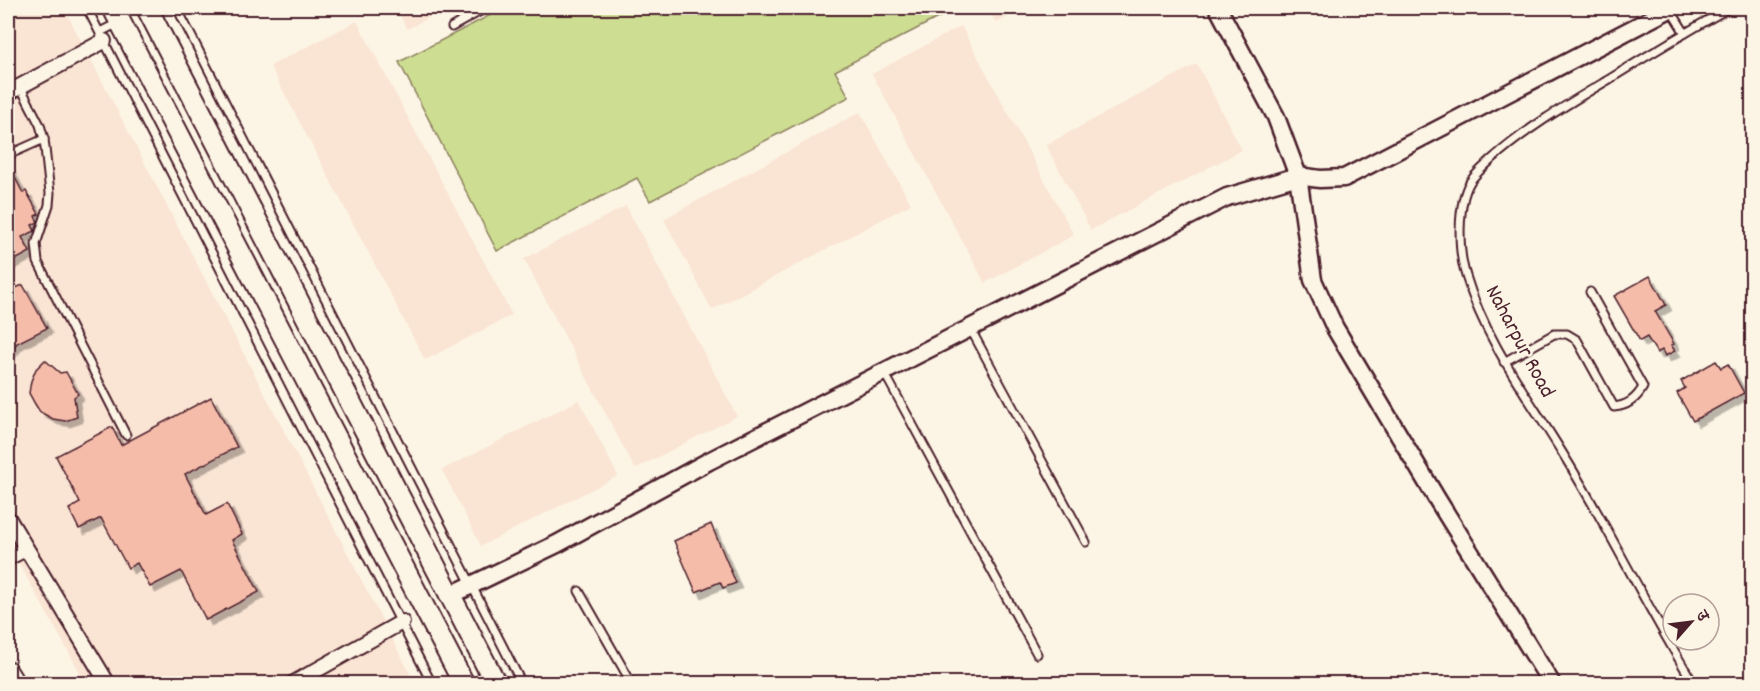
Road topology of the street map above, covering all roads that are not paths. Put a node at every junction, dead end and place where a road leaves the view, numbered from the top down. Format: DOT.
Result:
graph roads {
  1 [pos="87,8"];
  2 [pos="146,8"];
  3 [pos="177,8"];
  4 [pos="486,8"];
  5 [pos="1218,8"];
  6 [pos="1671,8"];
  7 [pos="1729,8"];
  8 [pos="117,15"];
  9 [pos="452,27"];
  10 [pos="1685,33"];
  11 [pos="102,37"];
  12 [pos="14,89"];
  13 [pos="44,139"];
  14 [pos="8,155"];
  15 [pos="1298,176"];
  16 [pos="1590,292"];
  17 [pos="970,328"];
  18 [pos="1504,362"];
  19 [pos="884,372"];
  20 [pos="126,435"];
  21 [pos="8,518"];
  22 [pos="1086,542"];
  23 [pos="25,549"];
  24 [pos="8,558"];
  25 [pos="472,586"];
  26 [pos="579,591"];
  27 [pos="451,595"];
  28 [pos="402,622"];
  29 [pos="1037,654"];
  30 [pos="8,668"];
  31 [pos="18,684"];
  32 [pos="108,684"];
  33 [pos="292,684"];
  34 [pos="432,684"];
  35 [pos="464,684"];
  36 [pos="496,684"];
  37 [pos="522,684"];
  38 [pos="632,684"];
  39 [pos="1552,684"];
  40 [pos="1695,684"];
  1 -- 11 [label="lane"];
  2 -- 8 [label="main road"];
  2 -- 27 [label="main road"];
  3 -- 25 [label="lane"];
  4 -- 9 [label="lane"];
  5 -- 15 [label="street"];
  6 -- 10 [label="lane"];
  6 -- 15 [label="street"];
  7 -- 10 [label="lane, Naharpur Road"];
  8 -- 11 [label="lane"];
  8 -- 35 [label="main road"];
  10 -- 18 [label="lane, Naharpur Road"];
  11 -- 12 [label="street"];
  11 -- 28 [label="lane"];
  12 -- 13 [label="lane"];
  13 -- 14 [label="lane"];
  13 -- 20 [label="lane"];
  15 -- 17 [label="street"];
  15 -- 39 [label="street"];
  16 -- 18 [label="lane"];
  17 -- 19 [label="street"];
  17 -- 22 [label="lane"];
  18 -- 40 [label="lane, Naharpur Road"];
  19 -- 25 [label="street"];
  19 -- 29 [label="lane"];
  21 -- 23 [label="street"];
  23 -- 24 [label="street"];
  23 -- 32 [label="street"];
  25 -- 27 [label="street"];
  25 -- 37 [label="lane"];
  26 -- 38 [label="lane"];
  27 -- 36 [label="main road"];
  28 -- 33 [label="street"];
  28 -- 34 [label="lane"];
  30 -- 31 [label="street"];
}
